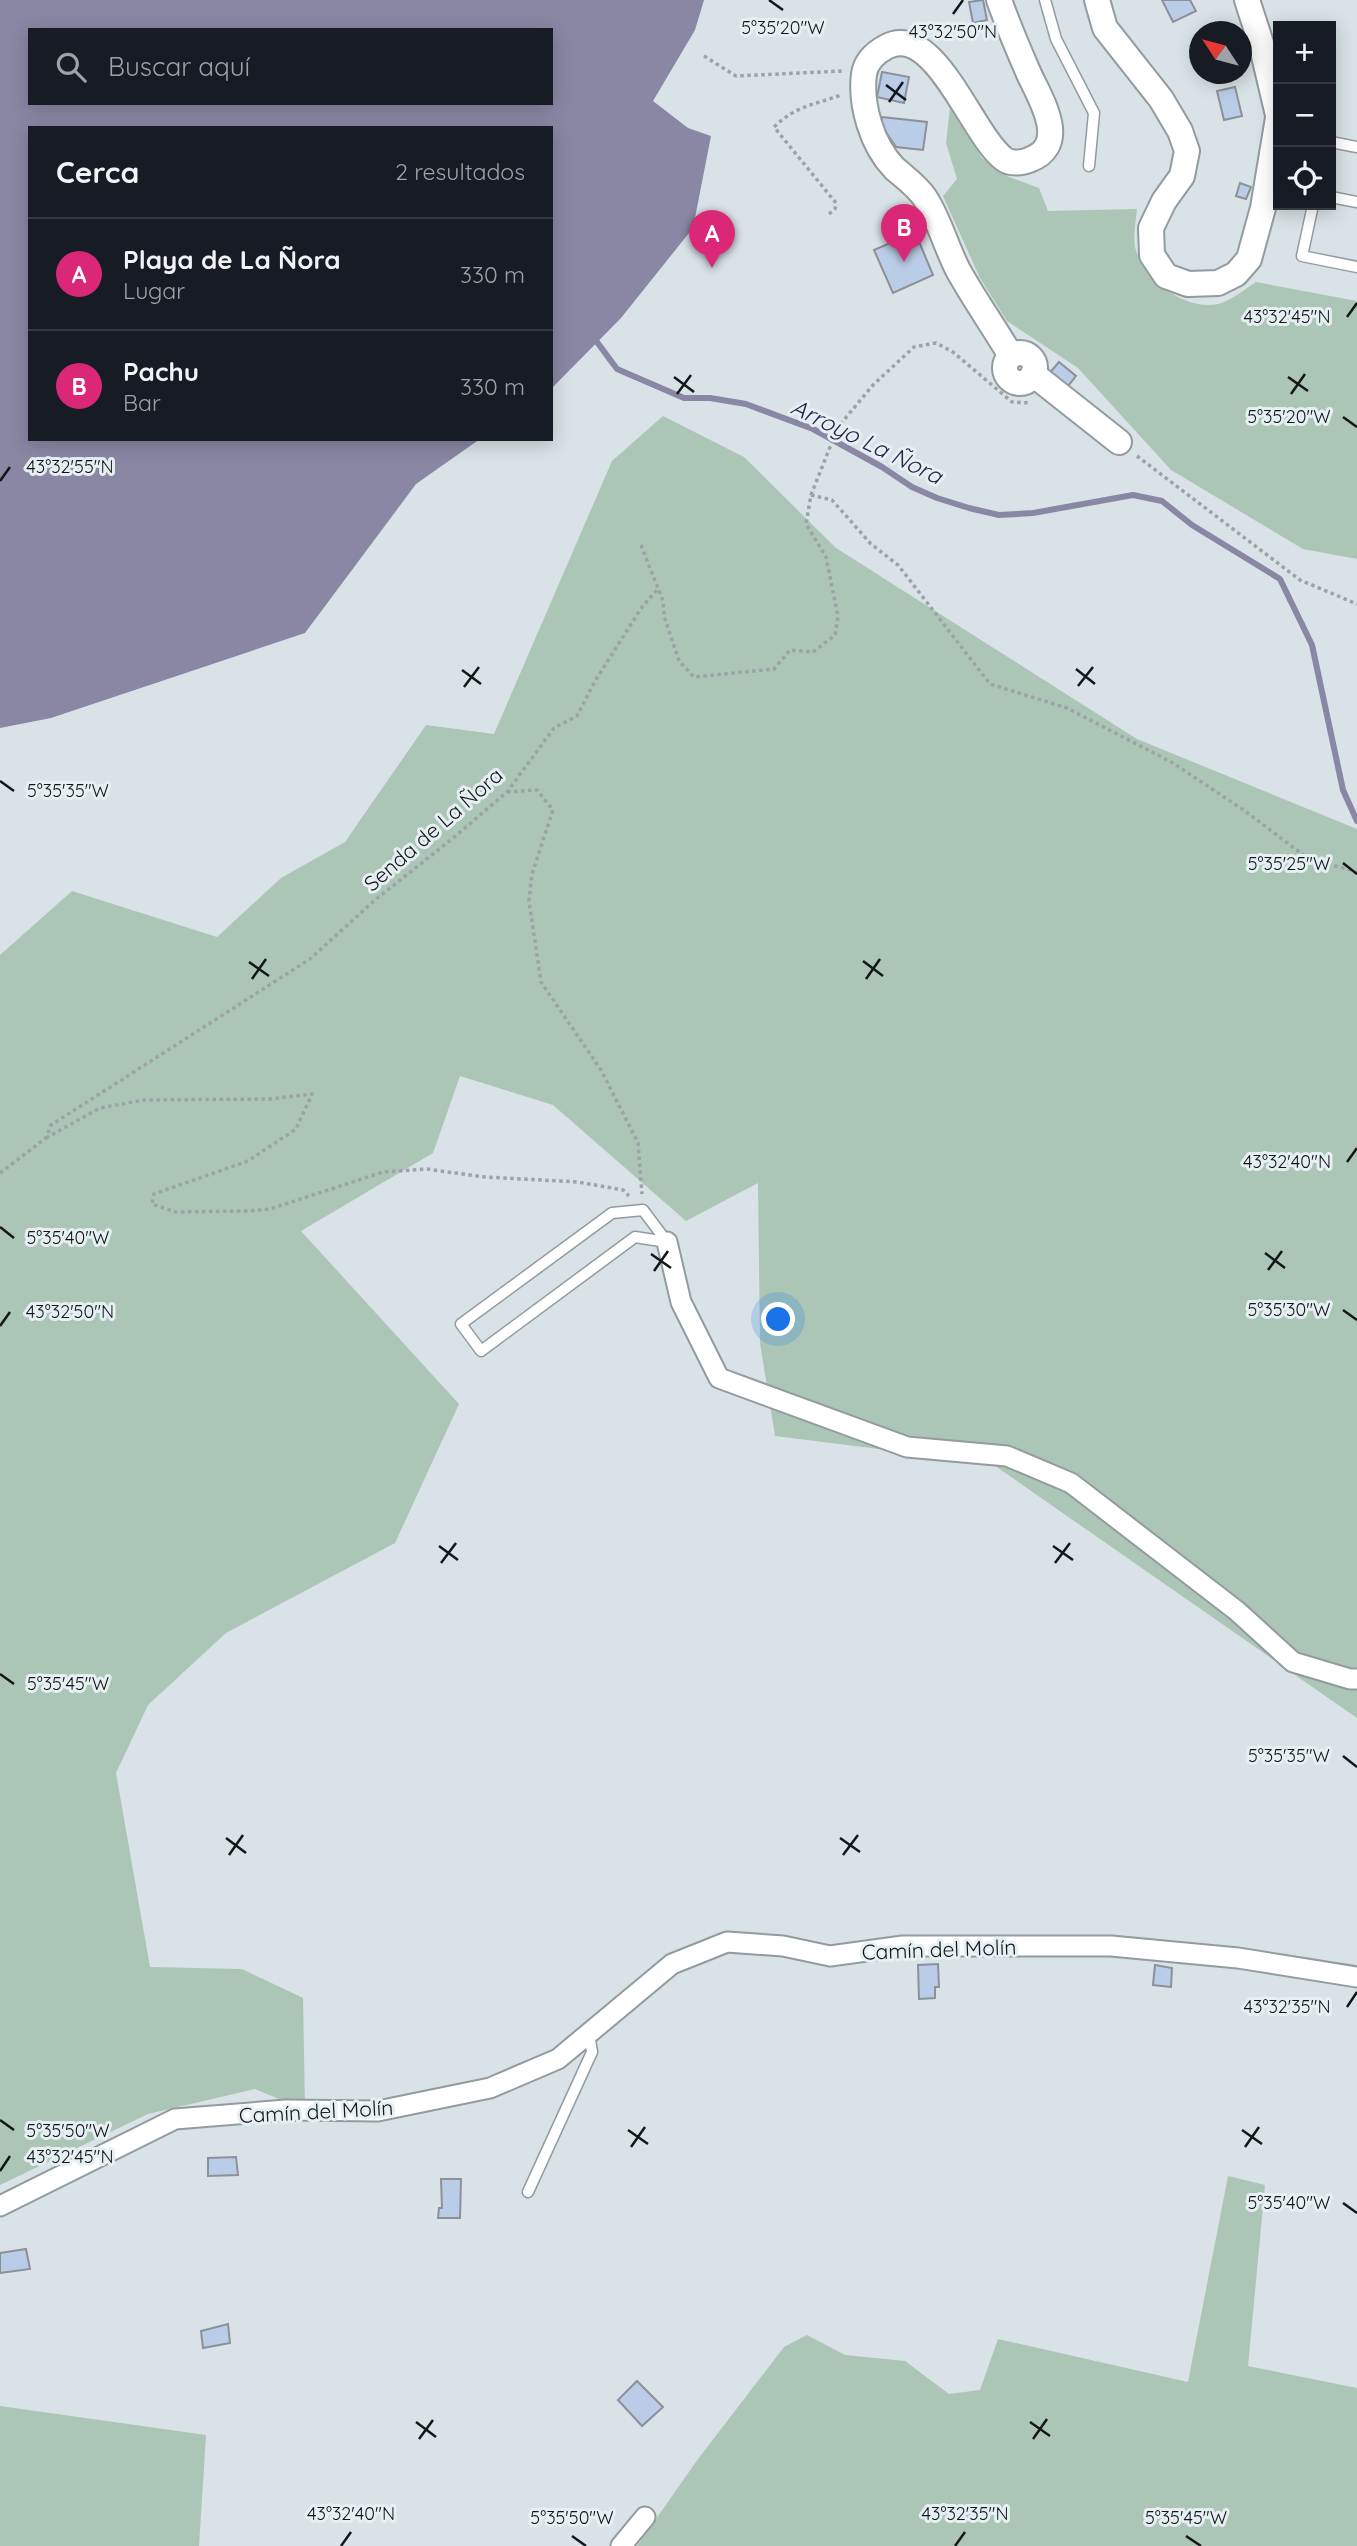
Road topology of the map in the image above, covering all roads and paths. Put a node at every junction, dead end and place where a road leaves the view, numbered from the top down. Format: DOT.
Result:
graph roads {
  1 [pos="999,0"];
  2 [pos="1045,0"];
  3 [pos="1097,0"];
  4 [pos="1247,0"];
  5 [pos="704,56"];
  6 [pos="864,81"];
  7 [pos="1273,95"];
  8 [pos="1336,143"];
  9 [pos="1357,146"];
  10 [pos="1273,147"];
  11 [pos="1089,166"];
  12 [pos="1336,198"];
  13 [pos="1357,202"];
  14 [pos="1312,210"];
  15 [pos="829,214"];
  16 [pos="1357,267"];
  17 [pos="1035,403"];
  18 [pos="1119,442"];
  19 [pos="811,495"];
  20 [pos="640,545"];
  21 [pos="657,590"];
  22 [pos="1357,604"];
  23 [pos="507,792"];
  24 [pos="1357,873"];
  25 [pos="46,1138"];
  26 [pos="0,1173"];
  27 [pos="643,1210"];
  28 [pos="667,1242"];
  29 [pos="1357,1679"];
  30 [pos="1357,1977"];
  31 [pos="589,2033"];
  32 [pos="528,2192"];
  33 [pos="0,2206"];
  34 [pos="645,2517"];
  35 [pos="621,2546"];
  1 -- 6 [label="street"];
  2 -- 11 [label="lane"];
  3 -- 10 [label="street"];
  4 -- 7 [label="street"];
  5 -- 6 [label="path"];
  6 -- 15 [label="path"];
  6 -- 18 [label="street"];
  8 -- 9 [label="lane"];
  12 -- 13 [label="lane"];
  14 -- 16 [label="lane"];
  17 -- 19 [label="path"];
  18 -- 22 [label="path"];
  19 -- 21 [label="path"];
  19 -- 24 [label="path"];
  20 -- 21 [label="path"];
  21 -- 23 [label="path, Senda de La Ñora"];
  23 -- 25 [label="path, Senda de La Ñora"];
  23 -- 27 [label="path"];
  25 -- 26 [label="path, Senda de La Ñora"];
  25 -- 27 [label="path"];
  27 -- 28 [label="lane"];
  27 -- 28 [label="lane"];
  28 -- 29 [label="street"];
  30 -- 31 [label="street, Camín del Molín"];
  31 -- 32 [label="lane"];
  31 -- 33 [label="street, Camín del Molín"];
  34 -- 35 [label="street"];
}
